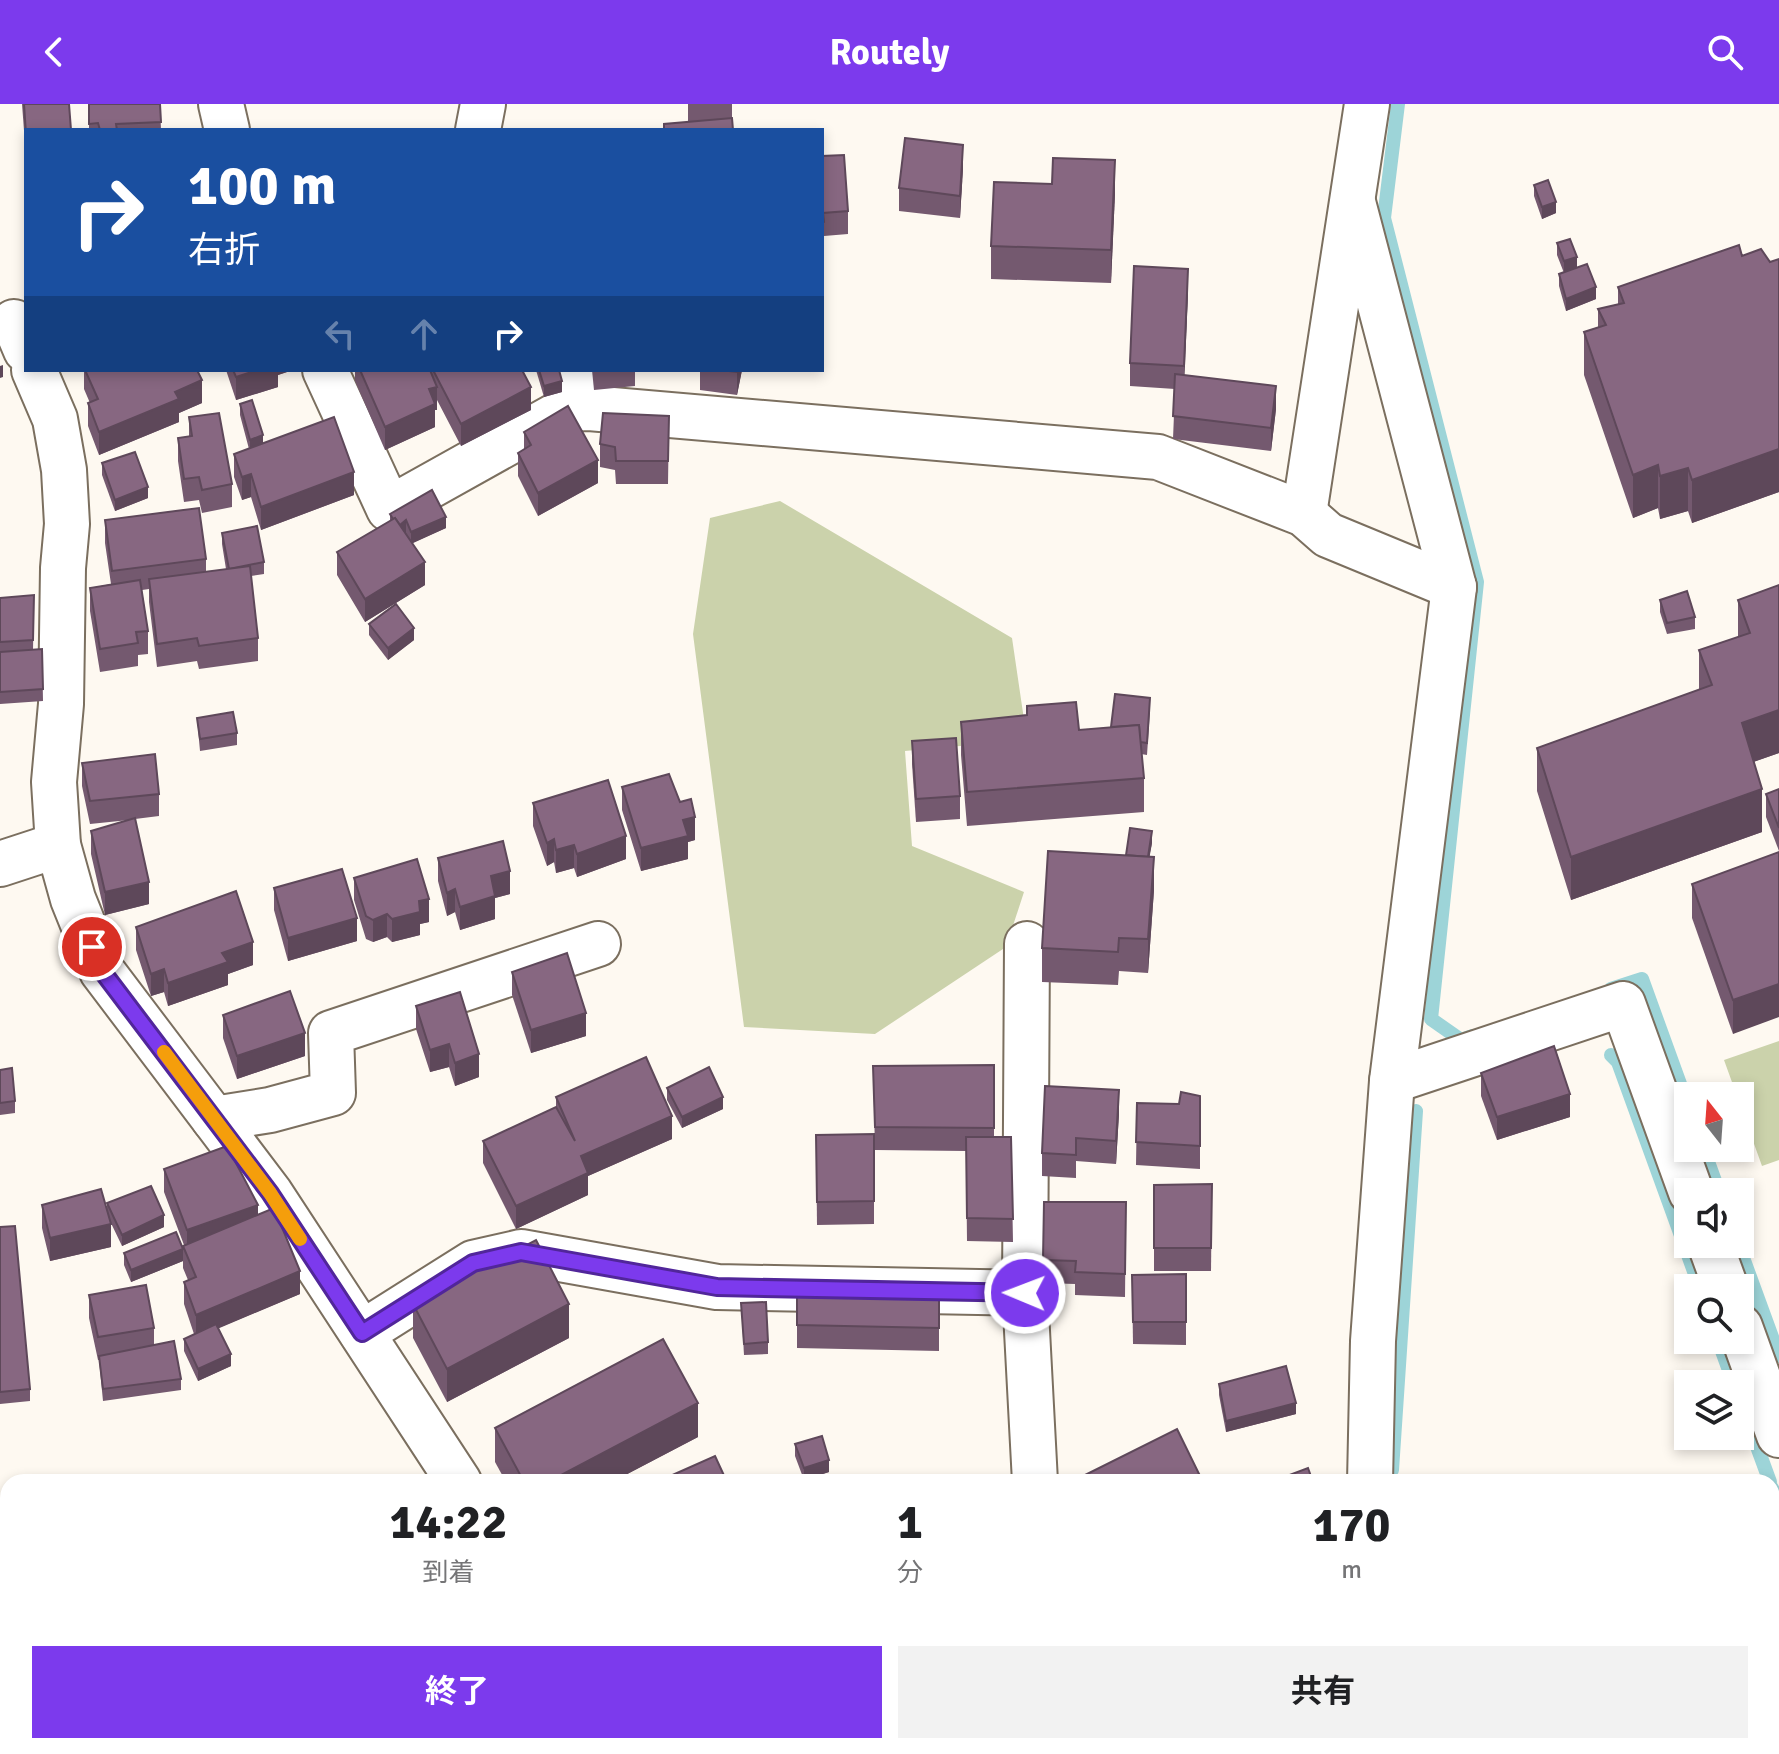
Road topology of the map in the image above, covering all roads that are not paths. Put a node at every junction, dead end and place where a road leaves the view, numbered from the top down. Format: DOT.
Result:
graph roads {
  1 [pos="221,104"];
  2 [pos="483,104"];
  3 [pos="1367,104"];
  4 [pos="227,128"];
  5 [pos="478,128"];
  6 [pos="1353,202"];
  7 [pos="35,372"];
  8 [pos="326,372"];
  9 [pos="581,389"];
  10 [pos="1304,514"];
  11 [pos="1454,587"];
  12 [pos="58,845"];
  13 [pos="0,864"];
  14 [pos="598,944"];
  15 [pos="1027,944"];
  16 [pos="1392,1081"];
  17 [pos="214,1119"];
  18 [pos="1686,1178"];
  19 [pos="1025,1293"];
  20 [pos="362,1333"];
  21 [pos="1750,1354"];
  22 [pos="1779,1435"];
  23 [pos="454,1474"];
  24 [pos="1035,1474"];
  25 [pos="1370,1474"];
  1 -- 4 [label="street"];
  2 -- 5 [label="street"];
  3 -- 6 [label="street"];
  6 -- 10 [label="street"];
  6 -- 11 [label="street"];
  7 -- 12 [label="street"];
  8 -- 9 [label="street"];
  9 -- 10 [label="street"];
  10 -- 11 [label="street"];
  11 -- 16 [label="street"];
  12 -- 13 [label="street"];
  12 -- 17 [label="street"];
  14 -- 17 [label="street"];
  15 -- 19 [label="street"];
  16 -- 18 [label="street"];
  16 -- 25 [label="street"];
  17 -- 20 [label="street"];
  19 -- 20 [label="street"];
  19 -- 24 [label="street"];
  20 -- 23 [label="street"];
  21 -- 22 [label="street"];
}
